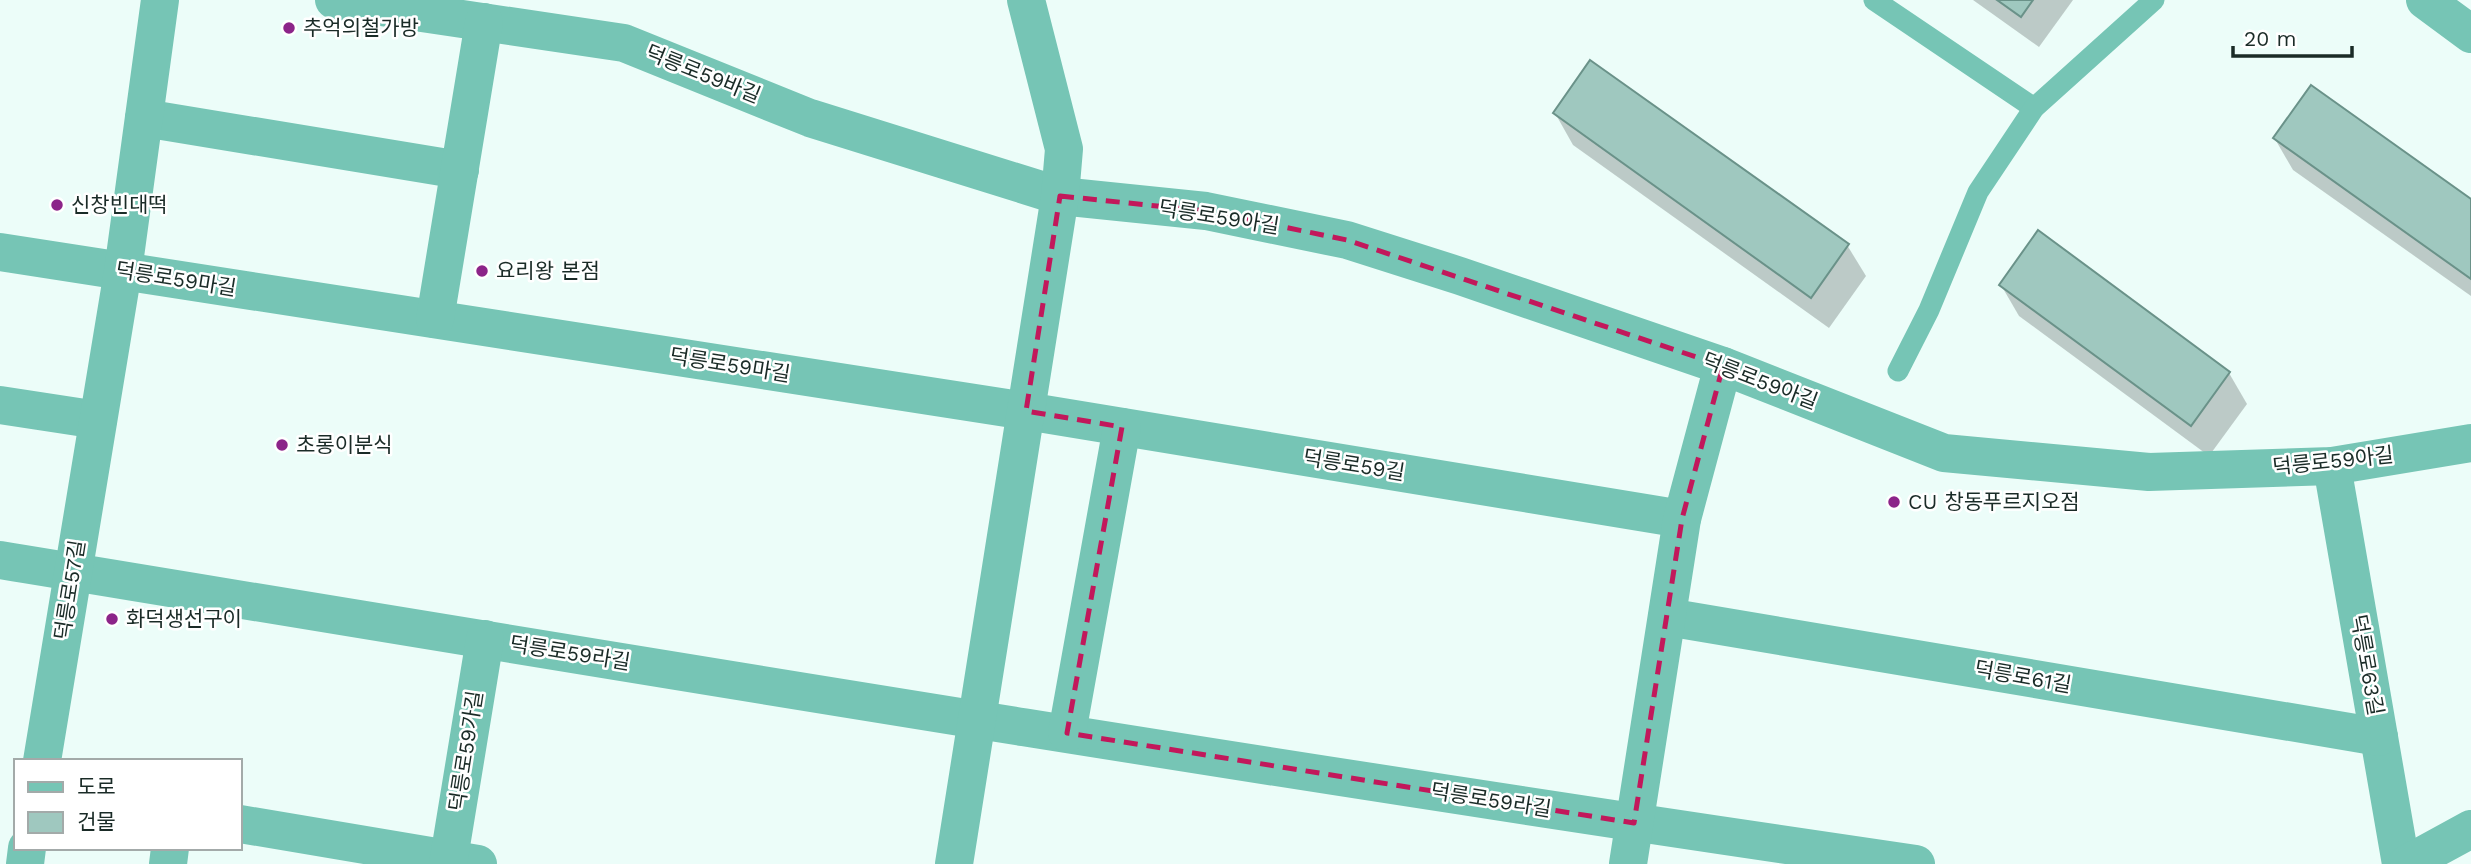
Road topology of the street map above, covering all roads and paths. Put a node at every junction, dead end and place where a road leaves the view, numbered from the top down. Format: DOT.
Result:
graph roads {
  1 [pos="160,0"];
  2 [pos="334,0"];
  3 [pos="1026,0"];
  4 [pos="1874,0"];
  5 [pos="2154,0"];
  6 [pos="2425,0"];
  7 [pos="484,22"];
  8 [pos="2471,34"];
  9 [pos="2034,108"];
  10 [pos="144,118"];
  11 [pos="460,170"];
  12 [pos="1060,196"];
  13 [pos="0,252"];
  14 [pos="123,271"];
  15 [pos="435,319"];
  16 [pos="1724,366"];
  17 [pos="1898,371"];
  18 [pos="0,405"];
  19 [pos="1026,411"];
  20 [pos="98,420"];
  21 [pos="1122,427"];
  22 [pos="2471,443"];
  23 [pos="2332,466"];
  24 [pos="1682,519"];
  25 [pos="0,560"];
  26 [pos="73,572"];
  27 [pos="1667,617"];
  28 [pos="485,639"];
  29 [pos="977,720"];
  30 [pos="1067,733"];
  31 [pos="2379,737"];
  32 [pos="42,759"];
  33 [pos="1634,823"];
  34 [pos="242,824"];
  35 [pos="2471,829"];
  36 [pos="458,863"];
  37 [pos="954,864"];
  38 [pos="1628,864"];
  39 [pos="1916,864"];
  40 [pos="2401,864"];
  41 [pos="2407,864"];
  1 -- 10 [label="street, 덕릉로57길"];
  2 -- 7 [label="street, 덕릉로59바길"];
  3 -- 12 [label="street"];
  4 -- 9 [label="lane"];
  5 -- 9 [label="lane"];
  6 -- 8 [label="street"];
  7 -- 11 [label="street"];
  7 -- 12 [label="street, 덕릉로59바길"];
  9 -- 17 [label="lane"];
  10 -- 11 [label="street"];
  10 -- 14 [label="street, 덕릉로57길"];
  11 -- 15 [label="street"];
  12 -- 16 [label="street, 덕릉로59아길"];
  12 -- 19 [label="street"];
  13 -- 14 [label="street, 덕릉로59마길"];
  14 -- 15 [label="street, 덕릉로59마길"];
  14 -- 20 [label="street, 덕릉로57길"];
  15 -- 19 [label="street, 덕릉로59마길"];
  16 -- 23 [label="street, 덕릉로59아길"];
  16 -- 24 [label="street"];
  18 -- 20 [label="street"];
  19 -- 21 [label="street, 덕릉로59길"];
  19 -- 29 [label="street"];
  20 -- 26 [label="street, 덕릉로57길"];
  21 -- 24 [label="street, 덕릉로59길"];
  21 -- 30 [label="street"];
  22 -- 23 [label="street, 덕릉로59아길"];
  23 -- 31 [label="street, 덕릉로63길"];
  24 -- 27 [label="street"];
  25 -- 26 [label="street, 덕릉로59라길"];
  26 -- 28 [label="street, 덕릉로59라길"];
  26 -- 32 [label="street, 덕릉로57길"];
  27 -- 31 [label="street, 덕릉로61길"];
  27 -- 33 [label="street"];
  28 -- 29 [label="street, 덕릉로59라길"];
  28 -- 36 [label="street, 덕릉로59가길"];
  29 -- 30 [label="street, 덕릉로59라길"];
  29 -- 37 [label="street"];
  30 -- 33 [label="street, 덕릉로59라길"];
  31 -- 40 [label="street, 덕릉로63길"];
  33 -- 38 [label="street"];
  33 -- 39 [label="street, 덕릉로59라길"];
  34 -- 36 [label="street"];
  35 -- 41 [label="street"];
}
